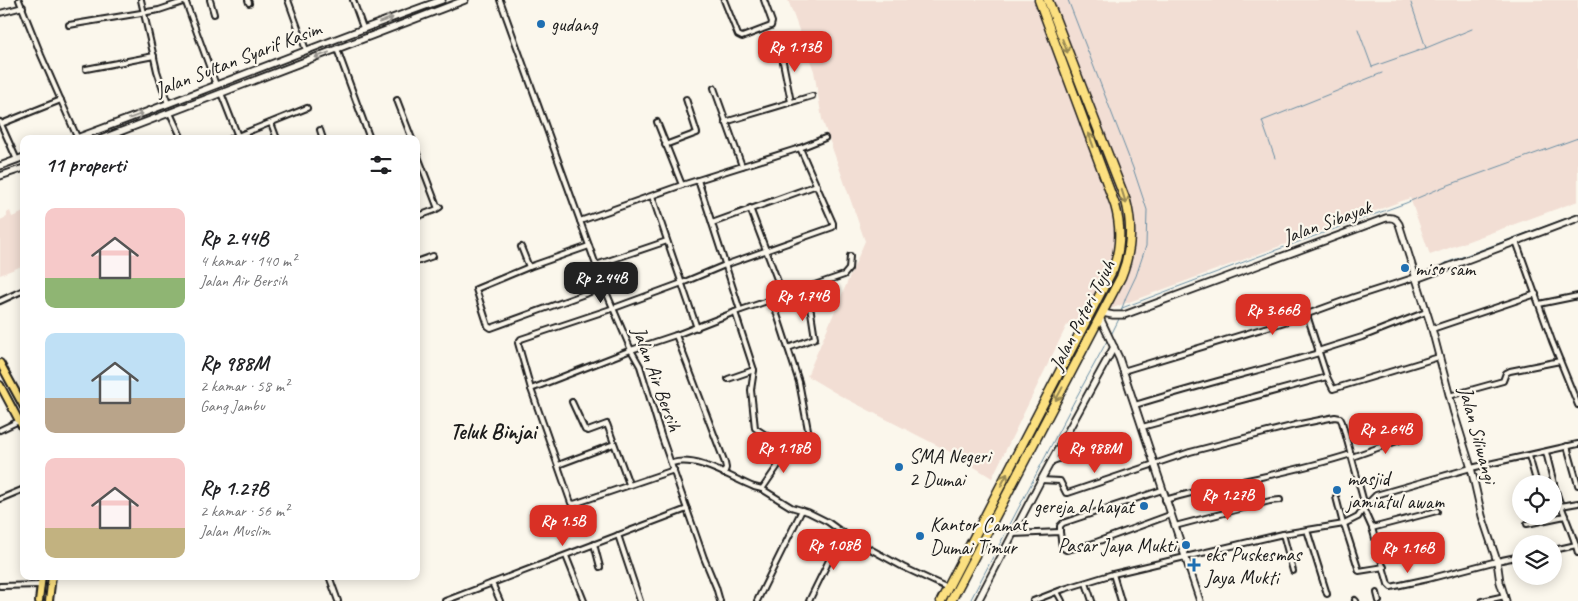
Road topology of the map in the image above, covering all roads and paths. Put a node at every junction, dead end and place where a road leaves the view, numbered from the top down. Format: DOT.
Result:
graph roads {
  1 [pos="19,0"];
  2 [pos="141,0"];
  3 [pos="185,0"];
  4 [pos="210,0"];
  5 [pos="288,0"];
  6 [pos="353,0"];
  7 [pos="442,0"];
  8 [pos="465,0"];
  9 [pos="500,0"];
  10 [pos="724,0"];
  11 [pos="764,0"];
  12 [pos="1039,0"];
  13 [pos="1048,0"];
  14 [pos="23,7"];
  15 [pos="143,11"];
  16 [pos="0,14"];
  17 [pos="214,14"];
  18 [pos="69,25"];
  19 [pos="363,28"];
  20 [pos="780,47"];
  21 [pos="337,49"];
  22 [pos="306,50"];
  23 [pos="154,56"];
  24 [pos="86,69"];
  25 [pos="1074,80"];
  26 [pos="216,85"];
  27 [pos="714,88"];
  28 [pos="221,93"];
  29 [pos="812,96"];
  30 [pos="686,99"];
  31 [pos="61,100"];
  32 [pos="397,100"];
  33 [pos="791,102"];
  34 [pos="168,104"];
  35 [pos="307,108"];
  36 [pos="170,113"];
  37 [pos="657,122"];
  38 [pos="725,122"];
  39 [pos="0,123"];
  40 [pos="271,124"];
  41 [pos="320,130"];
  42 [pos="75,135"];
  43 [pos="84,135"];
  44 [pos="112,135"];
  45 [pos="180,135"];
  46 [pos="237,135"];
  47 [pos="243,135"];
  48 [pos="275,135"];
  49 [pos="322,135"];
  50 [pos="369,135"];
  51 [pos="410,135"];
  52 [pos="825,138"];
  53 [pos="666,145"];
  54 [pos="800,148"];
  55 [pos="20,159"];
  56 [pos="17,160"];
  57 [pos="420,160"];
  58 [pos="0,166"];
  59 [pos="742,166"];
  60 [pos="20,169"];
  61 [pos="0,176"];
  62 [pos="698,180"];
  63 [pos="682,185"];
  64 [pos="816,185"];
  65 [pos="652,196"];
  66 [pos="750,208"];
  67 [pos="420,216"];
  68 [pos="1578,218"];
  69 [pos="580,221"];
  70 [pos="712,223"];
  71 [pos="666,241"];
  72 [pos="1516,241"];
  73 [pos="589,246"];
  74 [pos="521,247"];
  75 [pos="766,250"];
  76 [pos="433,256"];
  77 [pos="850,256"];
  78 [pos="420,261"];
  79 [pos="596,264"];
  80 [pos="725,265"];
  81 [pos="529,267"];
  82 [pos="1416,278"];
  83 [pos="682,283"];
  84 [pos="604,287"];
  85 [pos="802,288"];
  86 [pos="20,292"];
  87 [pos="1536,294"];
  88 [pos="783,295"];
  89 [pos="1578,296"];
  90 [pos="772,300"];
  91 [pos="0,301"];
  92 [pos="1539,304"];
  93 [pos="614,308"];
  94 [pos="740,310"];
  95 [pos="734,312"];
  96 [pos="1426,312"];
  97 [pos="1307,315"];
  98 [pos="1101,316"];
  99 [pos="1095,326"];
  100 [pos="697,328"];
  101 [pos="1432,329"];
  102 [pos="676,336"];
  103 [pos="1110,339"];
  104 [pos="788,348"];
  105 [pos="631,350"];
  106 [pos="1318,352"];
  107 [pos="1439,357"];
  108 [pos="1560,361"];
  109 [pos="0,362"];
  110 [pos="754,370"];
  111 [pos="1123,371"];
  112 [pos="1326,377"];
  113 [pos="728,379"];
  114 [pos="0,385"];
  115 [pos="531,389"];
  116 [pos="20,392"];
  117 [pos="1449,396"];
  118 [pos="3,399"];
  119 [pos="572,402"];
  120 [pos="1135,405"];
  121 [pos="1578,405"];
  122 [pos="19,421"];
  123 [pos="1142,427"];
  124 [pos="0,430"];
  125 [pos="1414,435"];
  126 [pos="1110,440"];
  127 [pos="614,444"];
  128 [pos="1578,444"];
  129 [pos="1567,446"];
  130 [pos="790,448"];
  131 [pos="1546,452"];
  132 [pos="1351,456"];
  133 [pos="1529,456"];
  134 [pos="1053,461"];
  135 [pos="672,463"];
  136 [pos="1154,464"];
  137 [pos="558,465"];
  138 [pos="1471,468"];
  139 [pos="674,470"];
  140 [pos="724,474"];
  141 [pos="1534,475"];
  142 [pos="1552,475"];
  143 [pos="1041,480"];
  144 [pos="629,484"];
  145 [pos="1578,484"];
  146 [pos="762,489"];
  147 [pos="1162,490"];
  148 [pos="20,492"];
  149 [pos="1336,497"];
  150 [pos="0,499"];
  151 [pos="1165,500"];
  152 [pos="1280,500"];
  153 [pos="1578,502"];
  154 [pos="1562,506"];
  155 [pos="1364,507"];
  156 [pos="1562,508"];
  157 [pos="687,509"];
  158 [pos="802,510"];
  159 [pos="1438,511"];
  160 [pos="1170,515"];
  161 [pos="1565,516"];
  162 [pos="1562,517"];
  163 [pos="1343,524"];
  164 [pos="1174,526"];
  165 [pos="1372,528"];
  166 [pos="1307,530"];
  167 [pos="843,532"];
  168 [pos="1060,532"];
  169 [pos="1578,532"];
  170 [pos="1572,533"];
  171 [pos="1013,534"];
  172 [pos="1282,534"];
  173 [pos="618,535"];
  174 [pos="594,544"];
  175 [pos="1576,545"];
  176 [pos="1562,548"];
  177 [pos="1578,553"];
  178 [pos="566,556"];
  179 [pos="1184,556"];
  180 [pos="1512,558"];
  181 [pos="1497,561"];
  182 [pos="600,567"];
  183 [pos="1384,567"];
  184 [pos="1293,571"];
  185 [pos="1113,574"];
  186 [pos="42,580"];
  187 [pos="52,580"];
  188 [pos="330,580"];
  189 [pos="492,582"];
  190 [pos="1086,583"];
  191 [pos="41,585"];
  192 [pos="0,586"];
  193 [pos="948,588"];
  194 [pos="1057,592"];
  195 [pos="1326,594"];
  196 [pos="1377,594"];
  197 [pos="458,599"];
  198 [pos="1506,599"];
  199 [pos="39,601"];
  200 [pos="49,601"];
  201 [pos="338,601"];
  202 [pos="446,601"];
  203 [pos="500,601"];
  204 [pos="584,601"];
  205 [pos="640,601"];
  206 [pos="719,601"];
  207 [pos="757,601"];
  208 [pos="809,601"];
  209 [pos="941,601"];
  210 [pos="950,601"];
  211 [pos="978,601"];
  212 [pos="1033,601"];
  213 [pos="1062,601"];
  214 [pos="1092,601"];
  215 [pos="1121,601"];
  216 [pos="1200,601"];
  217 [pos="1379,601"];
  218 [pos="1482,601"];
  1 -- 14 [label="street"];
  2 -- 15 [label="street"];
  3 -- 15 [label="street"];
  3 -- 26 [label="street"];
  4 -- 17 [label="street"];
  5 -- 22 [label="street"];
  6 -- 19 [label="street"];
  19 -- 7 [label="street, Jalan Sultan Syarif Kasim, one-way"];
  8 -- 21 [label="street, Jalan Sultan Syarif Kasim"];
  9 -- 69 [label="street, Jalan Air Bersih"];
  10 -- 11 [label="street"];
  12 -- 25 [label="highway, Jalan Puteri Tujuh"];
  13 -- 25 [label="highway, Jalan Puteri Tujuh, one-way"];
  14 -- 16 [label="street"];
  14 -- 31 [label="street"];
  15 -- 18 [label="street"];
  15 -- 23 [label="street"];
  19 -- 22 [label="street, Jalan Sultan Syarif Kasim"];
  20 -- 33 [label="street"];
  21 -- 28 [label="street, Jalan Sultan Syarif Kasim, one-way"];
  21 -- 50 [label="street"];
  22 -- 26 [label="street, Jalan Sultan Syarif Kasim"];
  23 -- 24 [label="street"];
  23 -- 34 [label="street"];
  25 -- 98 [label="highway, Jalan Puteri Tujuh, one-way"];
  193 -- 25 [label="highway, Jalan Puteri Tujuh, one-way"];
  26 -- 34 [label="street, Jalan Sultan Syarif Kasim"];
  27 -- 38 [label="street"];
  28 -- 36 [label="street, Jalan Sultan Syarif Kasim"];
  28 -- 46 [label="street"];
  29 -- 33 [label="street"];
  30 -- 53 [label="street"];
  31 -- 39 [label="street"];
  31 -- 42 [label="street"];
  32 -- 51 [label="street"];
  33 -- 38 [label="street"];
  43 -- 34 [label="street, Jalan Sultan Syarif Kasim, one-way"];
  35 -- 40 [label="street"];
  36 -- 44 [label="street, Jalan Sultan Syarif Kasim"];
  36 -- 45 [label="street"];
  37 -- 53 [label="street"];
  38 -- 59 [label="street"];
  39 -- 56 [label="street"];
  40 -- 47 [label="street"];
  40 -- 48 [label="street"];
  41 -- 49 [label="street"];
  52 -- 54 [label="street"];
  53 -- 63 [label="street"];
  54 -- 59 [label="street"];
  54 -- 64 [label="street"];
  55 -- 56 [label="street"];
  56 -- 58 [label="street"];
  57 -- 67 [label="street"];
  59 -- 62 [label="street"];
  60 -- 61 [label="street"];
  62 -- 63 [label="street"];
  62 -- 70 [label="street"];
  63 -- 65 [label="street"];
  64 -- 66 [label="street"];
  64 -- 75 [label="street"];
  65 -- 69 [label="street"];
  65 -- 71 [label="street"];
  66 -- 70 [label="street"];
  66 -- 75 [label="street"];
  68 -- 72 [label="street"];
  69 -- 73 [label="street, Jalan Air Bersih"];
  70 -- 80 [label="street"];
  71 -- 79 [label="street"];
  71 -- 83 [label="street"];
  72 -- 82 [label="street"];
  72 -- 87 [label="street"];
  73 -- 79 [label="street, Jalan Air Bersih"];
  73 -- 81 [label="street"];
  74 -- 81 [label="street"];
  75 -- 80 [label="street"];
  75 -- 88 [label="street"];
  76 -- 78 [label="street"];
  77 -- 85 [label="street"];
  79 -- 84 [label="street, Jalan Air Bersih"];
  80 -- 83 [label="street"];
  80 -- 94 [label="street"];
  81 -- 84 [label="street"];
  82 -- 96 [label="street, Jalan Siliwangi"];
  82 -- 97 [label="street"];
  82 -- 98 [label="street, Jalan Sibayak"];
  83 -- 93 [label="street"];
  83 -- 100 [label="street"];
  84 -- 93 [label="street, Jalan Air Bersih"];
  85 -- 88 [label="street"];
  85 -- 104 [label="street"];
  86 -- 91 [label="street"];
  87 -- 92 [label="street"];
  87 -- 101 [label="street"];
  88 -- 90 [label="street"];
  89 -- 92 [label="street"];
  90 -- 94 [label="street"];
  90 -- 104 [label="street"];
  92 -- 108 [label="street"];
  93 -- 105 [label="street, Jalan Air Bersih"];
  93 -- 115 [label="street"];
  94 -- 95 [label="street"];
  95 -- 100 [label="street"];
  95 -- 110 [label="street"];
  96 -- 101 [label="street, Jalan Siliwangi"];
  96 -- 106 [label="street"];
  97 -- 106 [label="street"];
  97 -- 111 [label="street"];
  98 -- 99 [label="highway, Jalan Puteri Tujuh"];
  98 -- 103 [label="street"];
  99 -- 103 [label="street"];
  99 -- 210 [label="highway, Jalan Puteri Tujuh, one-way"];
  100 -- 102 [label="street"];
  101 -- 107 [label="street, Jalan Siliwangi"];
  102 -- 105 [label="street"];
  102 -- 140 [label="street"];
  103 -- 111 [label="street"];
  103 -- 134 [label="street"];
  104 -- 130 [label="street"];
  105 -- 115 [label="street"];
  105 -- 135 [label="street, Jalan Air Bersih"];
  106 -- 112 [label="street"];
  106 -- 120 [label="street"];
  107 -- 112 [label="street"];
  107 -- 117 [label="street, Jalan Siliwangi"];
  108 -- 117 [label="street"];
  108 -- 121 [label="street"];
  109 -- 116 [label="main road"];
  110 -- 113 [label="street"];
  110 -- 130 [label="street"];
  111 -- 120 [label="street"];
  112 -- 123 [label="street"];
  114 -- 118 [label="main road"];
  115 -- 137 [label="street"];
  117 -- 138 [label="street, Jalan Siliwangi"];
  118 -- 122 [label="main road"];
  119 -- 127 [label="street"];
  120 -- 123 [label="street"];
  122 -- 124 [label="street"];
  123 -- 136 [label="street"];
  125 -- 132 [label="street"];
  126 -- 134 [label="street"];
  127 -- 137 [label="street"];
  127 -- 144 [label="street"];
  128 -- 129 [label="street"];
  129 -- 131 [label="street"];
  129 -- 145 [label="street"];
  130 -- 146 [label="street"];
  131 -- 133 [label="street"];
  131 -- 142 [label="street"];
  132 -- 136 [label="street"];
  132 -- 151 [label="street"];
  132 -- 155 [label="street"];
  133 -- 138 [label="street"];
  133 -- 141 [label="street"];
  134 -- 143 [label="street"];
  135 -- 139 [label="street, Jalan Air Bersih"];
  135 -- 140 [label="street"];
  136 -- 143 [label="street"];
  136 -- 147 [label="street"];
  137 -- 144 [label="street"];
  138 -- 155 [label="street"];
  138 -- 181 [label="street, Jalan Siliwangi"];
  139 -- 144 [label="street"];
  139 -- 157 [label="street, Jalan Air Bersih"];
  140 -- 146 [label="street"];
  143 -- 171 [label="street"];
  146 -- 158 [label="street"];
  147 -- 151 [label="street"];
  147 -- 168 [label="street"];
  148 -- 150 [label="street"];
  149 -- 163 [label="street"];
  151 -- 160 [label="street"];
  152 -- 164 [label="street"];
  153 -- 154 [label="street"];
  155 -- 163 [label="street"];
  155 -- 165 [label="street"];
  156 -- 161 [label="street"];
  157 -- 173 [label="street"];
  157 -- 206 [label="street, Jalan Air Bersih"];
  158 -- 167 [label="street"];
  158 -- 207 [label="street"];
  159 -- 165 [label="street"];
  160 -- 164 [label="street"];
  160 -- 168 [label="street"];
  161 -- 162 [label="street"];
  161 -- 170 [label="street"];
  163 -- 166 [label="street"];
  163 -- 183 [label="street"];
  164 -- 179 [label="street"];
  165 -- 183 [label="street"];
  166 -- 172 [label="street"];
  166 -- 195 [label="street"];
  167 -- 193 [label="street"];
  167 -- 208 [label="street"];
  168 -- 171 [label="street"];
  169 -- 170 [label="street"];
  170 -- 175 [label="street"];
  171 -- 211 [label="street"];
  172 -- 179 [label="street"];
  172 -- 184 [label="street"];
  173 -- 174 [label="street"];
  173 -- 205 [label="street"];
  174 -- 178 [label="street"];
  174 -- 182 [label="street"];
  175 -- 176 [label="street"];
  175 -- 177 [label="street"];
  178 -- 189 [label="street"];
  178 -- 204 [label="street"];
  179 -- 185 [label="street"];
  179 -- 216 [label="street"];
  180 -- 181 [label="street"];
  181 -- 183 [label="street"];
  181 -- 198 [label="street, Jalan Siliwangi"];
  185 -- 190 [label="street"];
  185 -- 215 [label="street"];
  186 -- 191 [label="main road"];
  187 -- 200 [label="main road"];
  188 -- 201 [label="street"];
  189 -- 197 [label="street"];
  189 -- 203 [label="street"];
  190 -- 194 [label="street"];
  190 -- 214 [label="street"];
  191 -- 192 [label="street"];
  191 -- 199 [label="main road"];
  193 -- 209 [label="highway, Jalan Puteri Tujuh"];
  194 -- 212 [label="street"];
  194 -- 213 [label="street"];
  196 -- 217 [label="street"];
  197 -- 202 [label="street"];
  198 -- 218 [label="street"];
}
